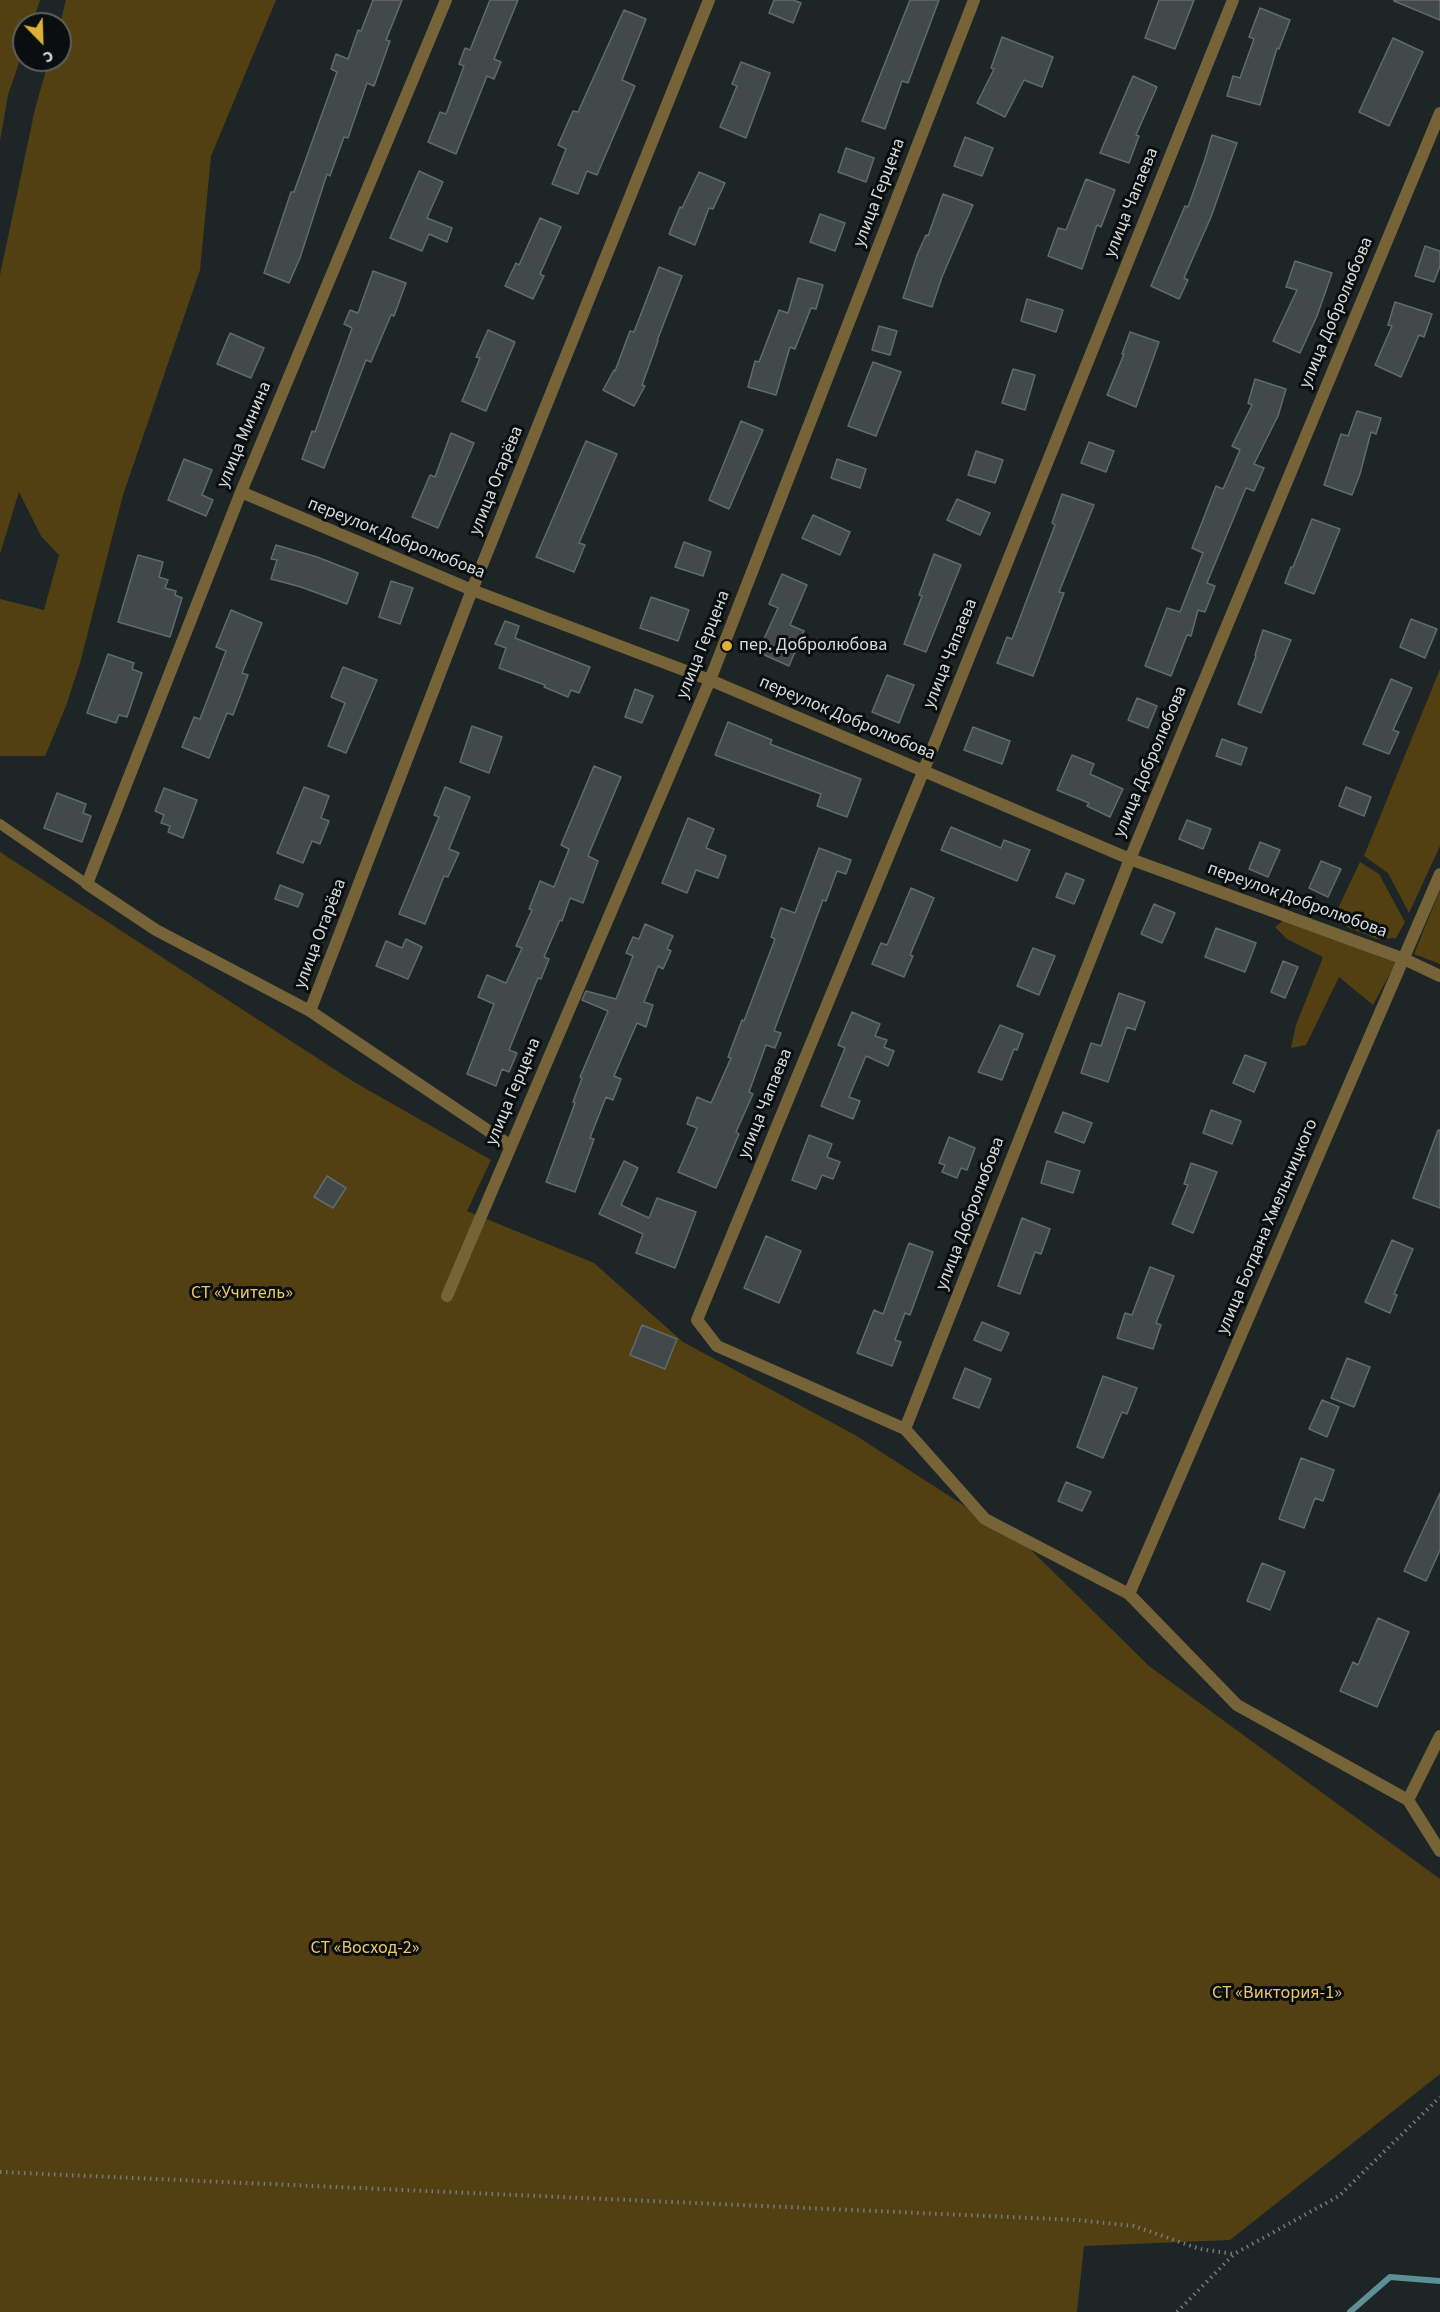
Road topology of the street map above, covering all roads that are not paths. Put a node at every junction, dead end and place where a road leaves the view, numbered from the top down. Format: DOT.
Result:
graph roads {
  1 [pos="447,0"];
  2 [pos="709,0"];
  3 [pos="974,0"];
  4 [pos="1233,0"];
  5 [pos="1440,113"];
  6 [pos="241,492"];
  7 [pos="472,590"];
  8 [pos="710,680"];
  9 [pos="923,772"];
  10 [pos="0,824"];
  11 [pos="1130,859"];
  12 [pos="1440,874"];
  13 [pos="88,886"];
  14 [pos="1404,959"];
  15 [pos="1440,976"];
  16 [pos="310,1011"];
  17 [pos="511,1146"];
  18 [pos="447,1296"];
  19 [pos="905,1429"];
  20 [pos="1129,1594"];
  21 [pos="1440,1736"];
  22 [pos="1408,1800"];
  23 [pos="1440,1851"];
  1 -- 6 [label="street, улица Минина"];
  2 -- 7 [label="street, улица Огарёва"];
  3 -- 8 [label="street, улица Герцена"];
  4 -- 9 [label="street, улица Чапаева"];
  5 -- 11 [label="street, улица Добролюбова"];
  6 -- 7 [label="street, переулок Добролюбова"];
  6 -- 13 [label="street, улица Минина"];
  7 -- 8 [label="street, переулок Добролюбова"];
  7 -- 16 [label="street, улица Огарёва"];
  8 -- 9 [label="street, переулок Добролюбова"];
  8 -- 17 [label="street, улица Герцена"];
  9 -- 11 [label="street, переулок Добролюбова"];
  9 -- 19 [label="street, улица Чапаева"];
  10 -- 13 [label="lane"];
  11 -- 14 [label="street, переулок Добролюбова"];
  11 -- 19 [label="street, улица Добролюбова"];
  12 -- 14 [label="street, улица Богдана Хмельницкого"];
  13 -- 16 [label="street"];
  14 -- 15 [label="street, переулок Добролюбова"];
  14 -- 20 [label="street, улица Богдана Хмельницкого"];
  16 -- 17 [label="street"];
  17 -- 18 [label="street, улица Герцена"];
  19 -- 20 [label="street"];
  20 -- 22 [label="street"];
  21 -- 22 [label="street"];
  22 -- 23 [label="street"];
}
